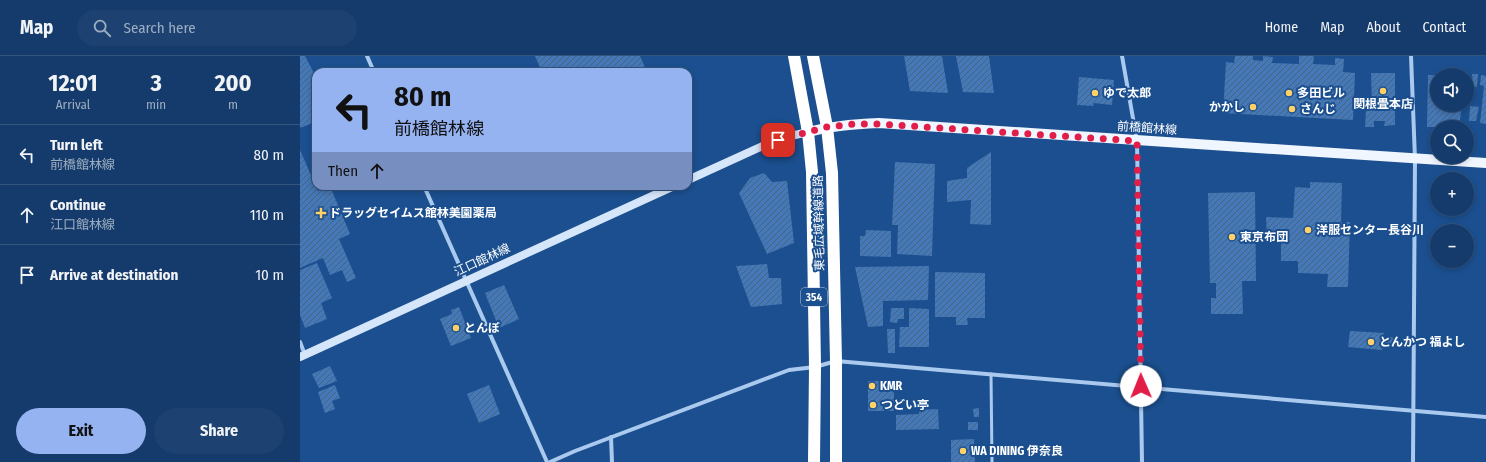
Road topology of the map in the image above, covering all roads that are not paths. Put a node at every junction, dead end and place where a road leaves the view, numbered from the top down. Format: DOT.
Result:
graph roads {
  1 [pos="367,56"];
  2 [pos="794,56"];
  3 [pos="813,56"];
  4 [pos="1122,56"];
  5 [pos="1411,56"];
  6 [pos="372,68"];
  7 [pos="827,127"];
  8 [pos="808,132"];
  9 [pos="1137,141"];
  10 [pos="1415,159"];
  11 [pos="1486,163"];
  12 [pos="692,178"];
  13 [pos="426,190"];
  14 [pos="665,190"];
  15 [pos="466,281"];
  16 [pos="300,342"];
  17 [pos="303,356"];
  18 [pos="836,361"];
  19 [pos="815,366"];
  20 [pos="991,374"];
  21 [pos="1141,386"];
  22 [pos="1413,411"];
  23 [pos="1486,417"];
  24 [pos="611,437"];
  25 [pos="549,462"];
  26 [pos="612,462"];
  27 [pos="814,462"];
  28 [pos="836,462"];
  29 [pos="992,462"];
  30 [pos="1142,462"];
  31 [pos="1413,462"];
  1 -- 6 [label="street"];
  2 -- 8 [label="highway, 東毛広域幹線道路 / 354"];
  3 -- 7 [label="highway, 東毛広域幹線道路 / 354"];
  4 -- 9 [label="street"];
  5 -- 10 [label="street"];
  7 -- 8 [label="main road, 前橋館林線"];
  7 -- 9 [label="main road, 前橋館林線"];
  7 -- 18 [label="highway, 東毛広域幹線道路 / 354"];
  8 -- 12 [label="main road"];
  8 -- 19 [label="highway, 東毛広域幹線道路 / 354"];
  9 -- 10 [label="main road, 前橋館林線"];
  9 -- 21 [label="street"];
  10 -- 11 [label="main road, 前橋館林線"];
  10 -- 22 [label="street"];
  13 -- 15 [label="street"];
  14 -- 15 [label="main road, 江口館林線"];
  15 -- 17 [label="main road, 江口館林線"];
  15 -- 25 [label="street"];
  16 -- 17 [label="street"];
  18 -- 19 [label="street"];
  18 -- 20 [label="street"];
  18 -- 28 [label="highway, 東毛広域幹線道路 / 354"];
  19 -- 24 [label="street"];
  19 -- 27 [label="highway, 東毛広域幹線道路 / 354"];
  20 -- 21 [label="street"];
  20 -- 29 [label="lane"];
  21 -- 22 [label="street"];
  21 -- 30 [label="street"];
  22 -- 23 [label="street"];
  22 -- 31 [label="street"];
  24 -- 25 [label="street"];
  24 -- 26 [label="street"];
}
